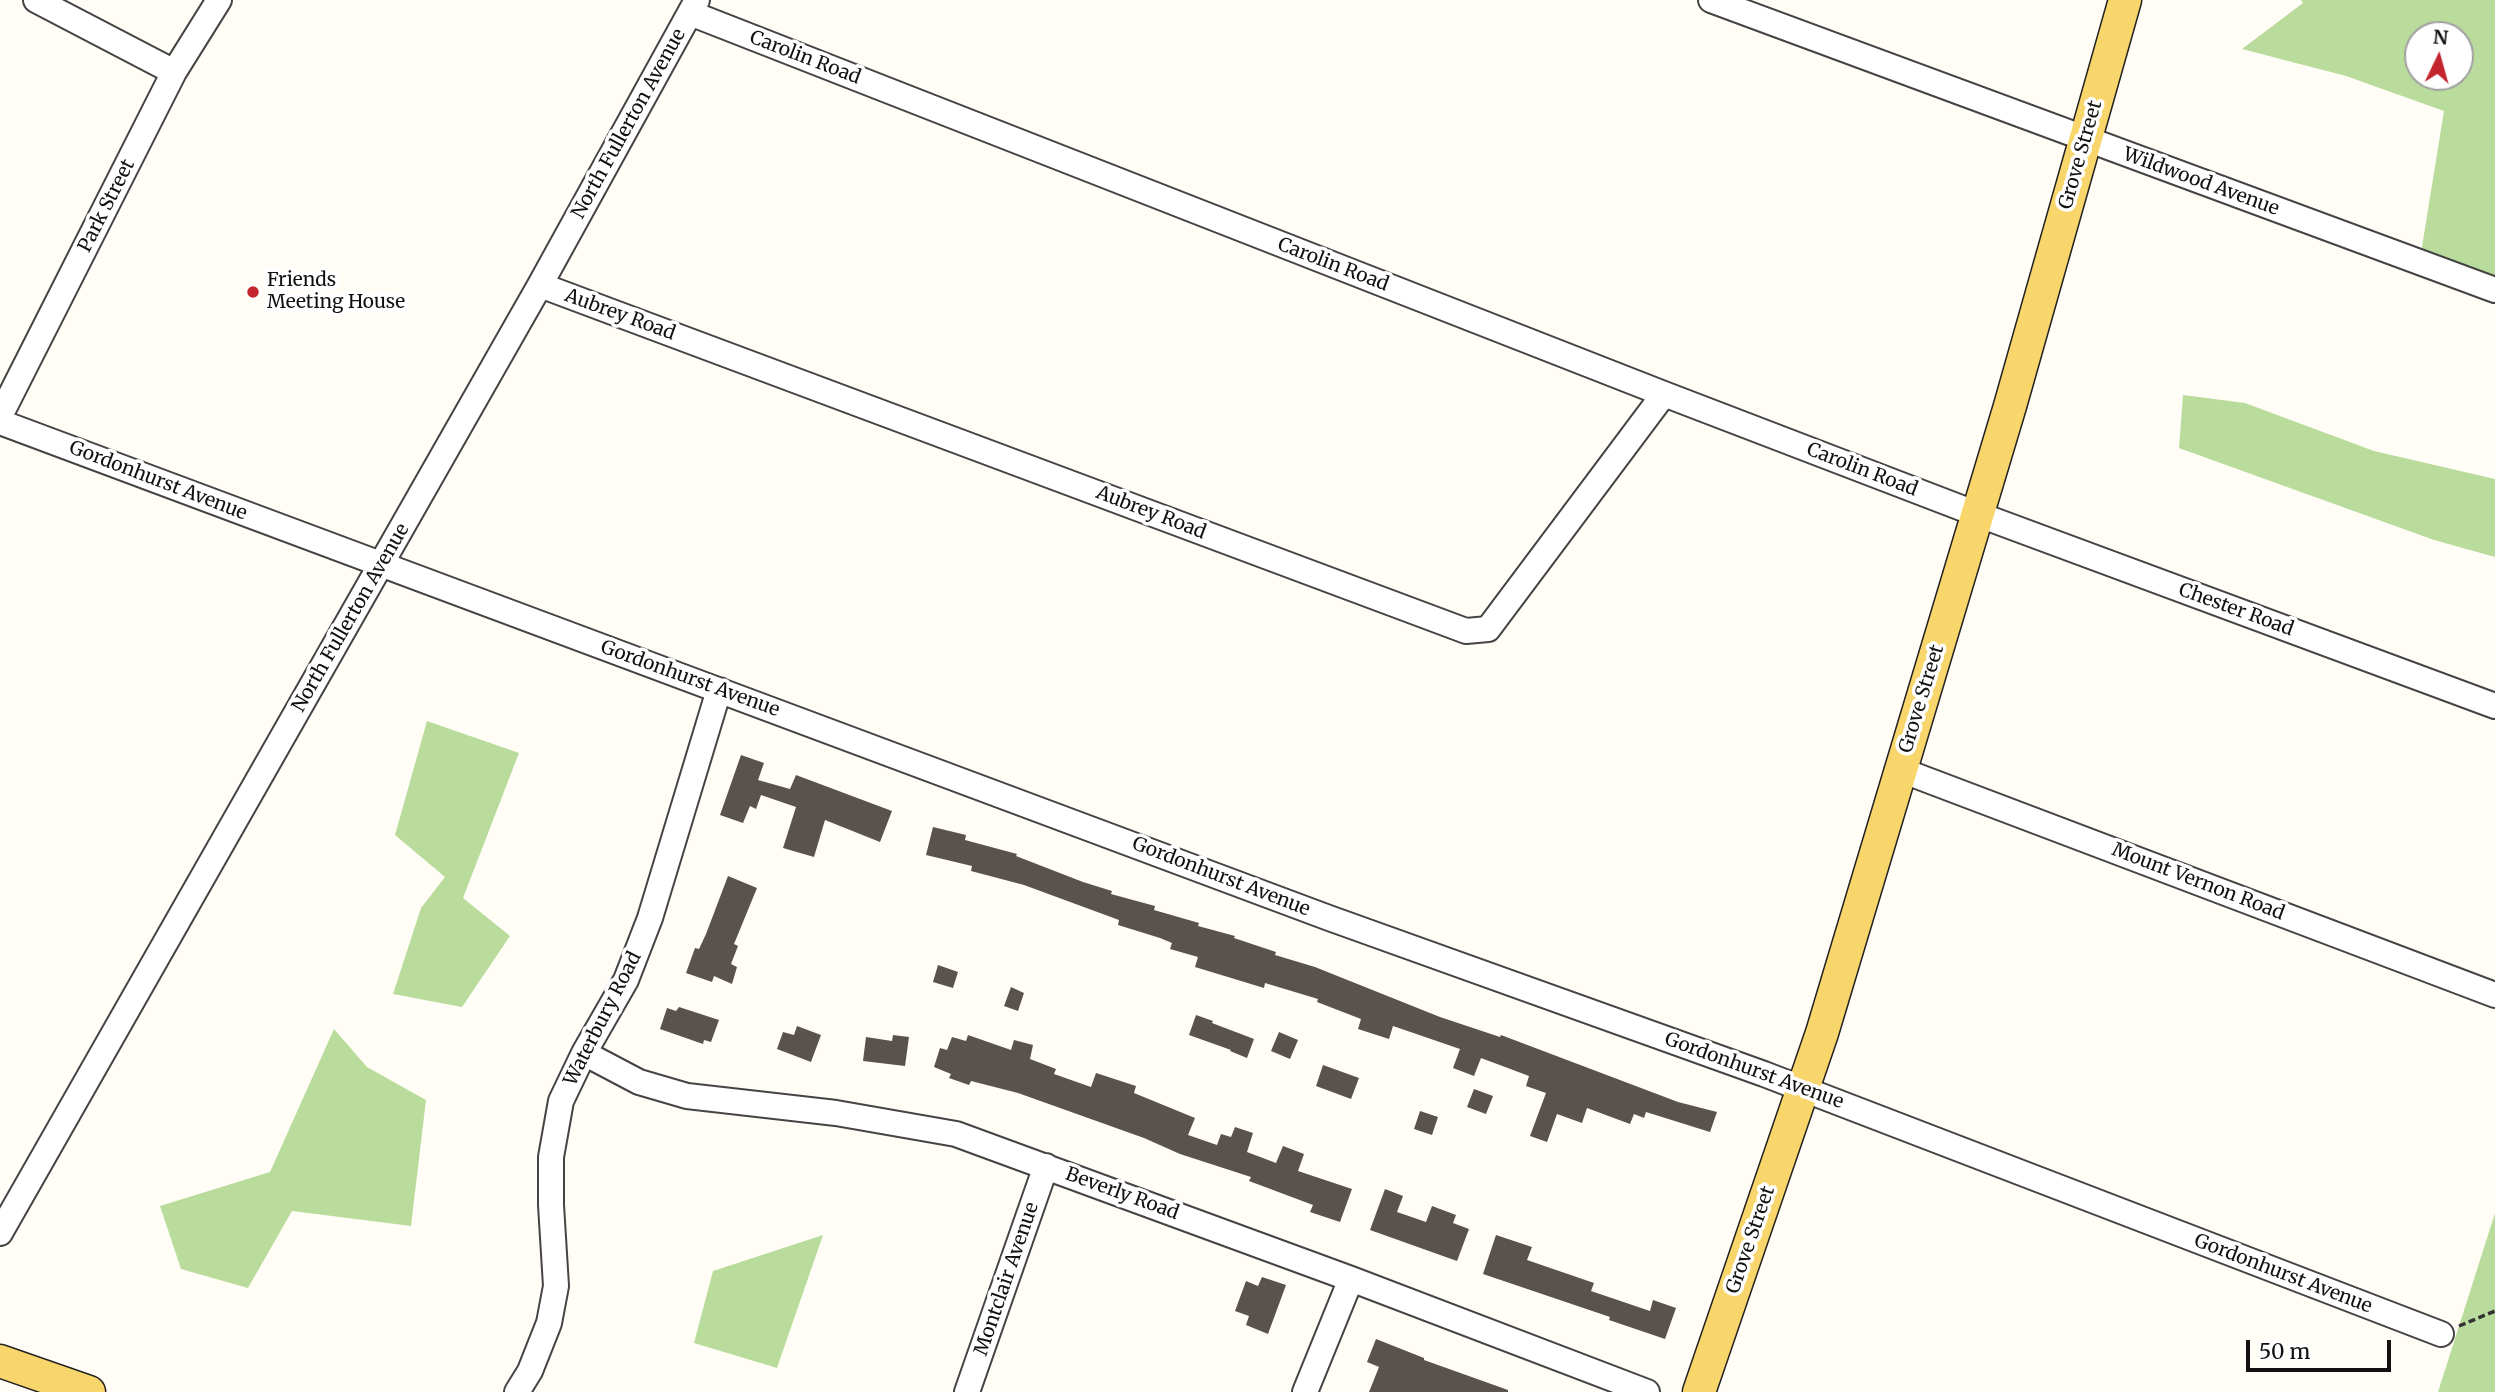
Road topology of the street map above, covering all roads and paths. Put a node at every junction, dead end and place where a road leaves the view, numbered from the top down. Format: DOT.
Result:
graph roads {
  1 [pos="36,0"];
  2 [pos="219,0"];
  3 [pos="1711,0"];
  4 [pos="2125,0"];
  5 [pos="693,6"];
  6 [pos="174,72"];
  7 [pos="2086,140"];
  8 [pos="540,285"];
  9 [pos="2495,290"];
  10 [pos="1664,394"];
  11 [pos="0,416"];
  12 [pos="0,422"];
  13 [pos="1978,514"];
  14 [pos="381,565"];
  15 [pos="719,690"];
  16 [pos="2495,706"];
  17 [pos="1901,770"];
  18 [pos="2495,995"];
  19 [pos="584,1053"];
  20 [pos="1803,1089"];
  21 [pos="1046,1166"];
  22 [pos="0,1233"];
  23 [pos="1351,1279"];
  24 [pos="2495,1311"];
  25 [pos="2441,1334"];
  26 [pos="0,1361"];
  27 [pos="89,1392"];
  28 [pos="517,1392"];
  29 [pos="967,1392"];
  30 [pos="1306,1392"];
  31 [pos="1647,1392"];
  32 [pos="1699,1392"];
  1 -- 6 [label="street"];
  2 -- 6 [label="street, Park Street"];
  3 -- 7 [label="street, Wildwood Avenue"];
  4 -- 7 [label="main road, Grove Street"];
  5 -- 8 [label="street, North Fullerton Avenue"];
  5 -- 10 [label="street, Carolin Road"];
  6 -- 11 [label="street, Park Street"];
  7 -- 9 [label="street, Wildwood Avenue"];
  7 -- 13 [label="main road, Grove Street"];
  8 -- 10 [label="street, Aubrey Road"];
  8 -- 14 [label="street, North Fullerton Avenue"];
  10 -- 13 [label="street, Carolin Road"];
  12 -- 14 [label="street, Gordonhurst Avenue"];
  13 -- 16 [label="street, Chester Road"];
  13 -- 17 [label="main road, Grove Street"];
  14 -- 15 [label="street, Gordonhurst Avenue"];
  14 -- 22 [label="street, North Fullerton Avenue"];
  15 -- 19 [label="street, Waterbury Road"];
  15 -- 20 [label="street, Gordonhurst Avenue"];
  17 -- 18 [label="street, Mount Vernon Road"];
  17 -- 20 [label="main road, Grove Street"];
  19 -- 21 [label="street, Beverly Road"];
  19 -- 28 [label="street, Waterbury Road"];
  20 -- 25 [label="street, Gordonhurst Avenue"];
  20 -- 32 [label="main road, Grove Street"];
  21 -- 23 [label="street, Beverly Road"];
  21 -- 29 [label="street, Montclair Avenue"];
  23 -- 30 [label="street"];
  23 -- 31 [label="street, Beverly Road"];
  24 -- 25 [label="path"];
  26 -- 27 [label="main road"];
}
